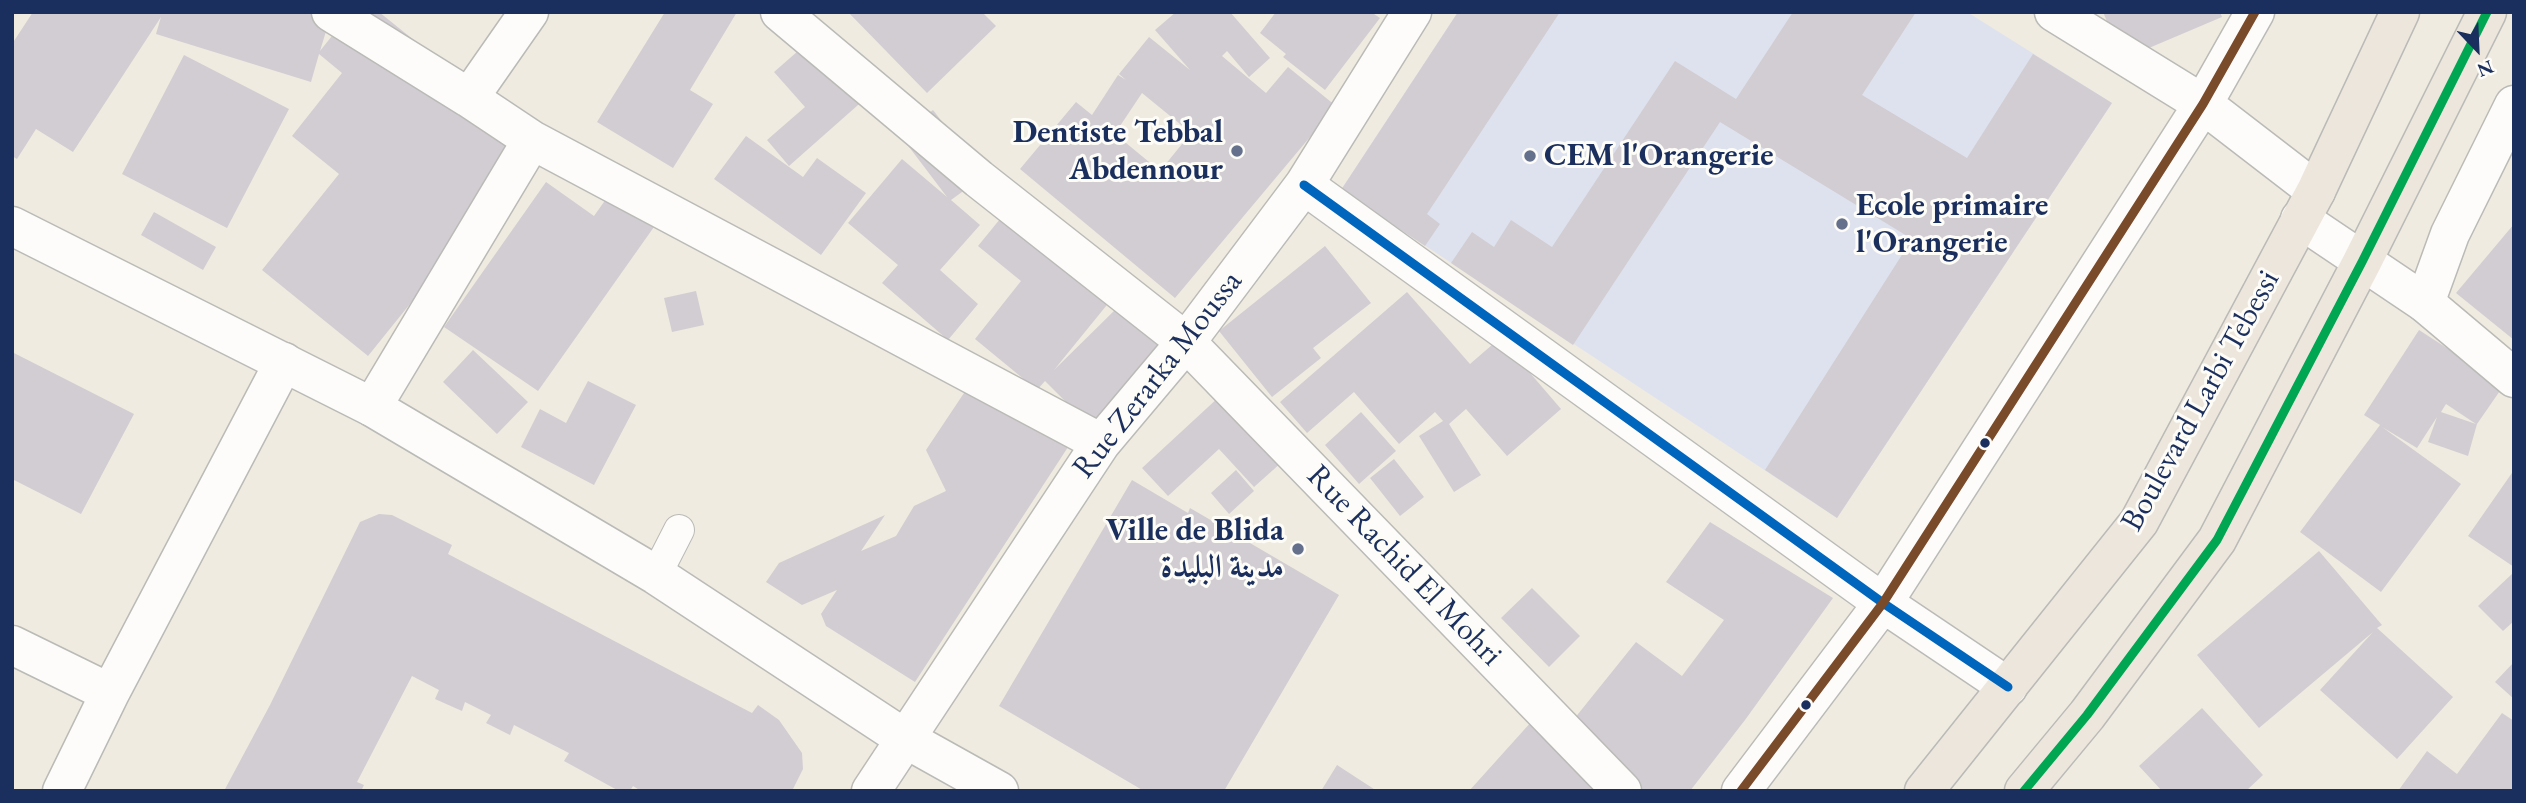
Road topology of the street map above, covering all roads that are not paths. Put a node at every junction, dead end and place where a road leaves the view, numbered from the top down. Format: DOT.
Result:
graph roads {
  1 [pos="331,12"];
  2 [pos="529,12"];
  3 [pos="780,12"];
  4 [pos="1412,12"];
  5 [pos="2054,12"];
  6 [pos="2255,12"];
  7 [pos="2400,12"];
  8 [pos="2487,12"];
  9 [pos="469,98"];
  10 [pos="2203,104"];
  11 [pos="2514,105"];
  12 [pos="532,140"];
  13 [pos="1304,186"];
  14 [pos="2308,205"];
  15 [pos="12,226"];
  16 [pos="2362,262"];
  17 [pos="2425,303"];
  18 [pos="1186,342"];
  19 [pos="284,362"];
  20 [pos="2514,378"];
  21 [pos="372,407"];
  22 [pos="1101,443"];
  23 [pos="679,530"];
  24 [pos="656,575"];
  25 [pos="1883,603"];
  26 [pos="12,645"];
  27 [pos="2008,687"];
  28 [pos="110,693"];
  29 [pos="904,738"];
  30 [pos="62,791"];
  31 [pos="871,791"];
  32 [pos="999,791"];
  33 [pos="1622,791"];
  34 [pos="1741,791"];
  35 [pos="1924,791"];
  36 [pos="2024,791"];
  1 -- 9 [label="street"];
  2 -- 9 [label="street"];
  3 -- 18 [label="street, Rue Rachid El Mohri"];
  4 -- 13 [label="street, Rue Zerarka Moussa"];
  5 -- 10 [label="street"];
  6 -- 10 [label="street"];
  7 -- 14 [label="main road, Boulevard Larbi Tebessi"];
  8 -- 16 [label="main road"];
  9 -- 12 [label="street"];
  10 -- 14 [label="street"];
  10 -- 25 [label="street"];
  11 -- 17 [label="street"];
  12 -- 21 [label="street"];
  12 -- 22 [label="street"];
  13 -- 18 [label="street, Rue Zerarka Moussa"];
  13 -- 25 [label="street"];
  14 -- 16 [label="street"];
  14 -- 27 [label="main road, Boulevard Larbi Tebessi"];
  15 -- 19 [label="street"];
  16 -- 17 [label="street"];
  16 -- 36 [label="main road"];
  17 -- 20 [label="street"];
  18 -- 22 [label="street, Rue Zerarka Moussa"];
  18 -- 33 [label="street, Rue Rachid El Mohri"];
  19 -- 21 [label="street"];
  19 -- 28 [label="street"];
  21 -- 24 [label="street"];
  22 -- 29 [label="street, Rue Zerarka Moussa"];
  23 -- 24 [label="lane"];
  24 -- 29 [label="street"];
  25 -- 27 [label="street"];
  25 -- 34 [label="street"];
  26 -- 28 [label="street"];
  27 -- 35 [label="main road, Boulevard Larbi Tebessi"];
  28 -- 30 [label="street"];
  29 -- 31 [label="street, Rue Zerarka Moussa"];
  29 -- 32 [label="street"];
}
